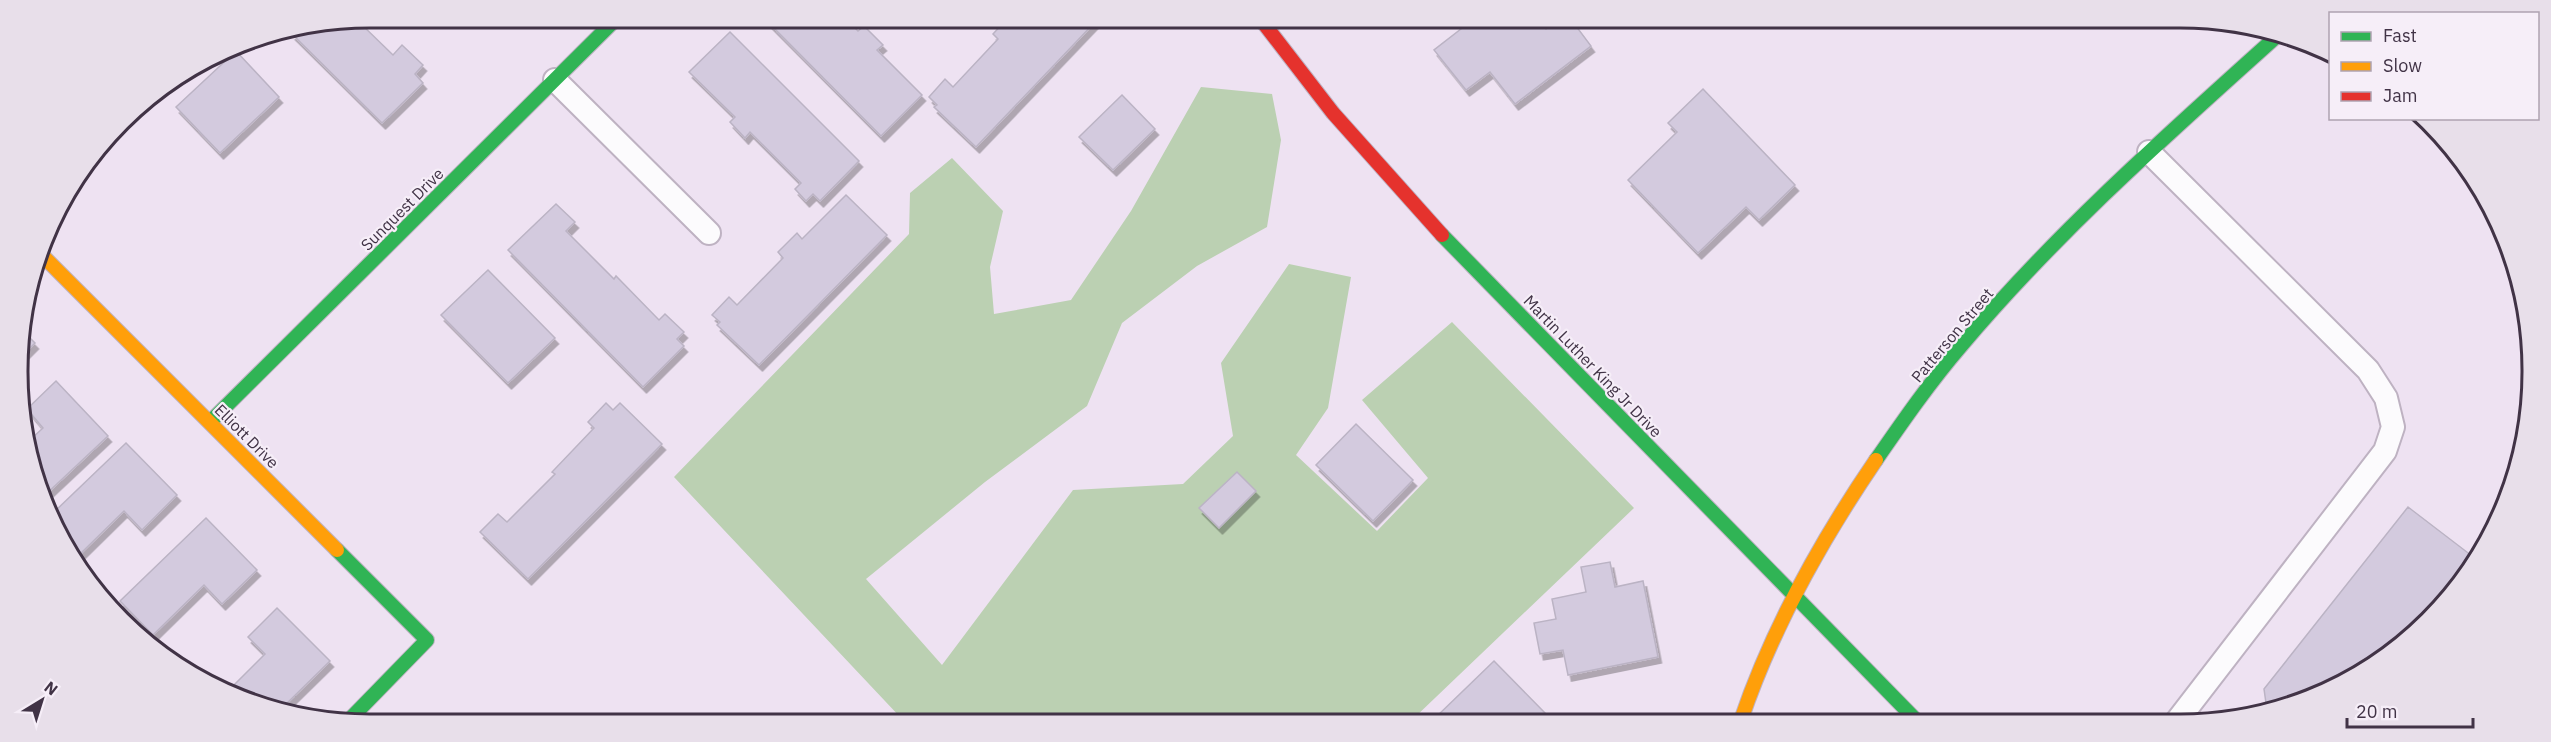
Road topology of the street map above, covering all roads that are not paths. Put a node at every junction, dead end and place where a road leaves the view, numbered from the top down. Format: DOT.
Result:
graph roads {
  1 [pos="607,28"];
  2 [pos="1267,28"];
  3 [pos="2272,41"];
  4 [pos="555,80"];
  5 [pos="2149,152"];
  6 [pos="709,233"];
  7 [pos="48,260"];
  8 [pos="210,422"];
  9 [pos="1792,594"];
  10 [pos="356,713"];
  11 [pos="1742,714"];
  12 [pos="1910,714"];
  13 [pos="2182,714"];
  1 -- 4 [label="street, Sunquest Drive"];
  2 -- 9 [label="street, Martin Luther King Jr Drive"];
  3 -- 5 [label="street, Patterson Street"];
  4 -- 6 [label="lane"];
  4 -- 8 [label="street, Sunquest Drive"];
  5 -- 9 [label="street, Patterson Street"];
  5 -- 13 [label="lane"];
  7 -- 8 [label="street, Elliott Drive"];
  8 -- 10 [label="street, Elliott Drive"];
  9 -- 11 [label="street, Patterson Street"];
  9 -- 12 [label="street, Martin Luther King Jr Drive"];
}
